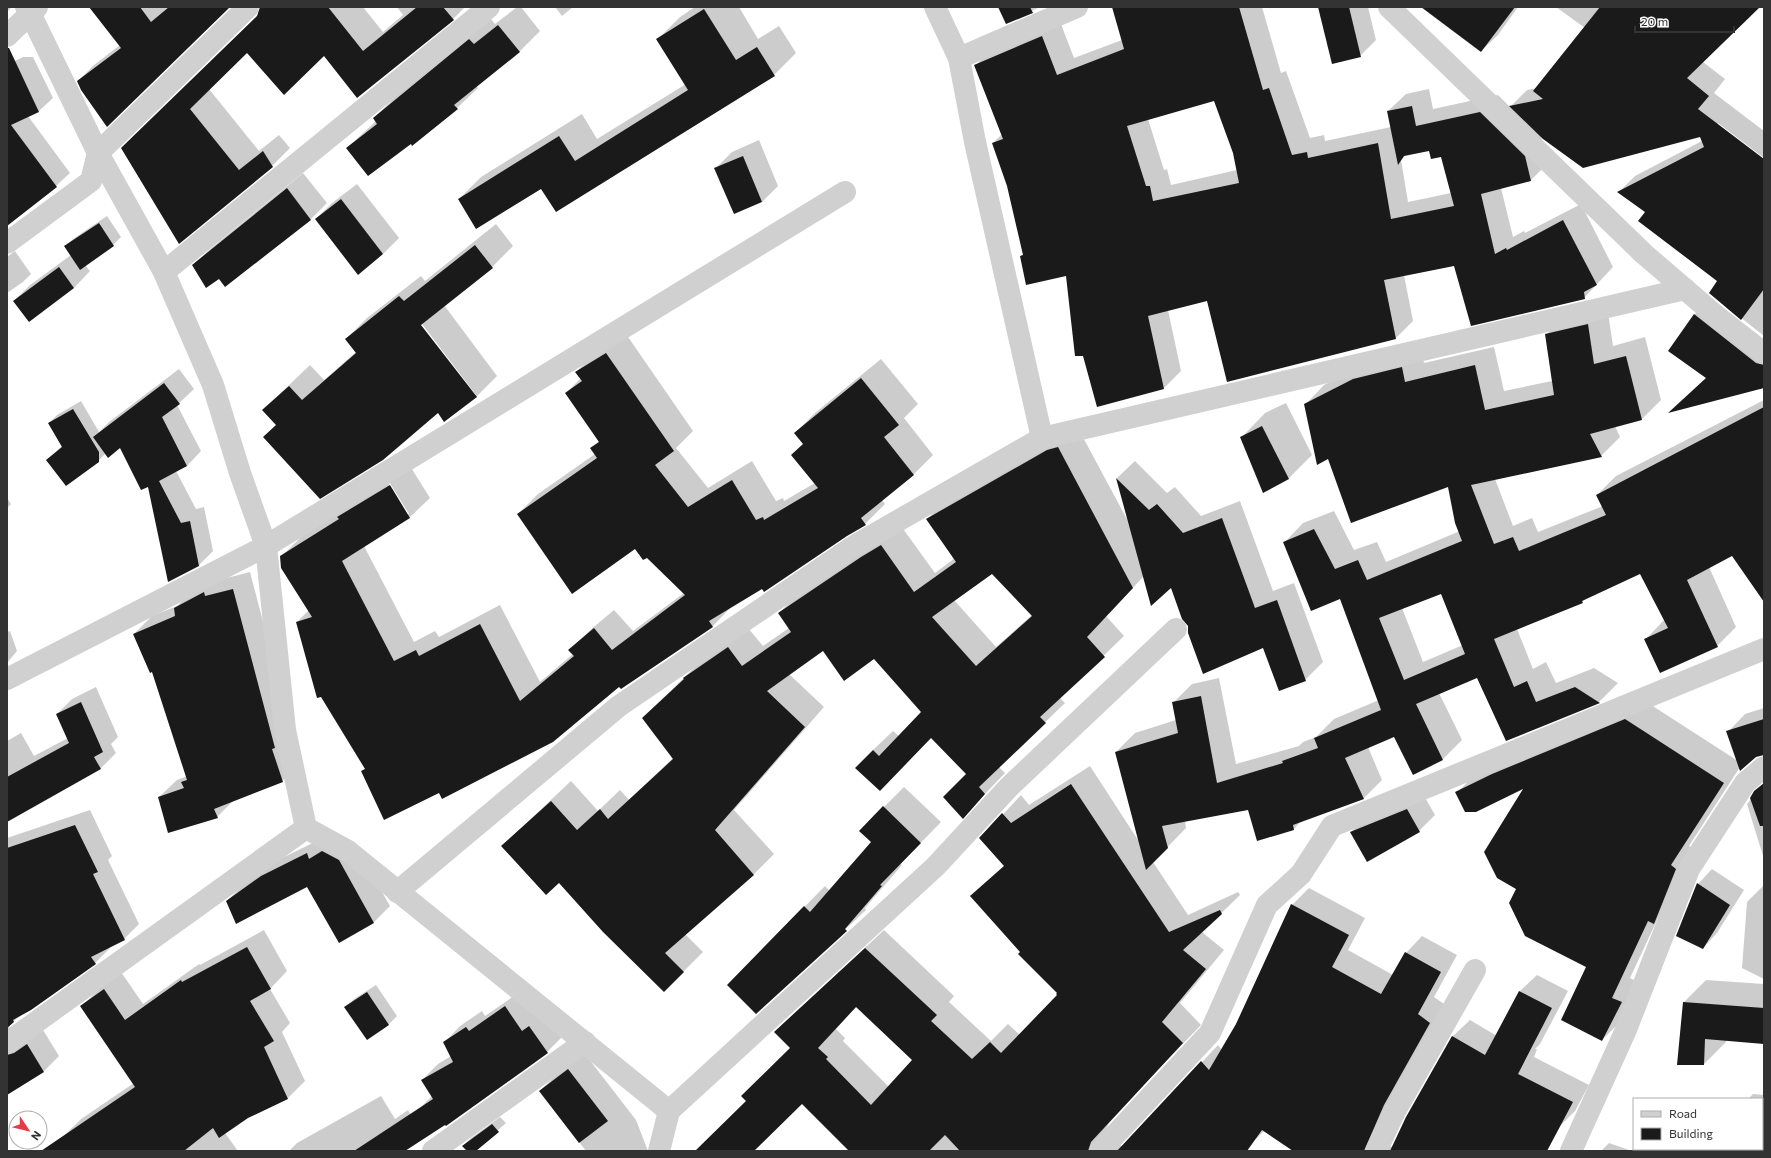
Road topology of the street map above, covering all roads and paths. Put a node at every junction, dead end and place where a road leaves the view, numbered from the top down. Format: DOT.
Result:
graph roads {
  1 [pos="248,7"];
  2 [pos="489,7"];
  3 [pos="934,7"];
  4 [pos="1077,7"];
  5 [pos="1389,7"];
  6 [pos="31,9"];
  7 [pos="7,36"];
  8 [pos="959,58"];
  9 [pos="98,152"];
  10 [pos="845,192"];
  11 [pos="7,243"];
  12 [pos="164,272"];
  13 [pos="1684,289"];
  14 [pos="1764,354"];
  15 [pos="1042,438"];
  16 [pos="266,546"];
  17 [pos="1176,629"];
  18 [pos="1764,649"];
  19 [pos="7,679"];
  20 [pos="1764,767"];
  21 [pos="306,828"];
  22 [pos="397,892"];
  23 [pos="1475,970"];
  24 [pos="585,1042"];
  25 [pos="7,1044"];
  26 [pos="669,1111"];
  27 [pos="433,1151"];
  28 [pos="659,1151"];
  29 [pos="1100,1151"];
  30 [pos="1376,1151"];
  31 [pos="1571,1151"];
  1 -- 9 [label="street"];
  2 -- 12 [label="street"];
  3 -- 8 [label="street"];
  4 -- 8 [label="street"];
  5 -- 13 [label="street"];
  6 -- 7 [label="street"];
  6 -- 9 [label="street"];
  8 -- 15 [label="street"];
  9 -- 11 [label="street"];
  9 -- 12 [label="street"];
  10 -- 16 [label="street"];
  12 -- 16 [label="street"];
  13 -- 14 [label="street"];
  13 -- 15 [label="street"];
  15 -- 22 [label="street"];
  16 -- 19 [label="street"];
  16 -- 21 [label="street"];
  17 -- 26 [label="street"];
  18 -- 29 [label="street"];
  20 -- 31 [label="street"];
  21 -- 22 [label="street"];
  21 -- 25 [label="street"];
  22 -- 24 [label="street"];
  23 -- 30 [label="street"];
  24 -- 26 [label="street"];
  24 -- 27 [label="street"];
  26 -- 28 [label="street"];
}
